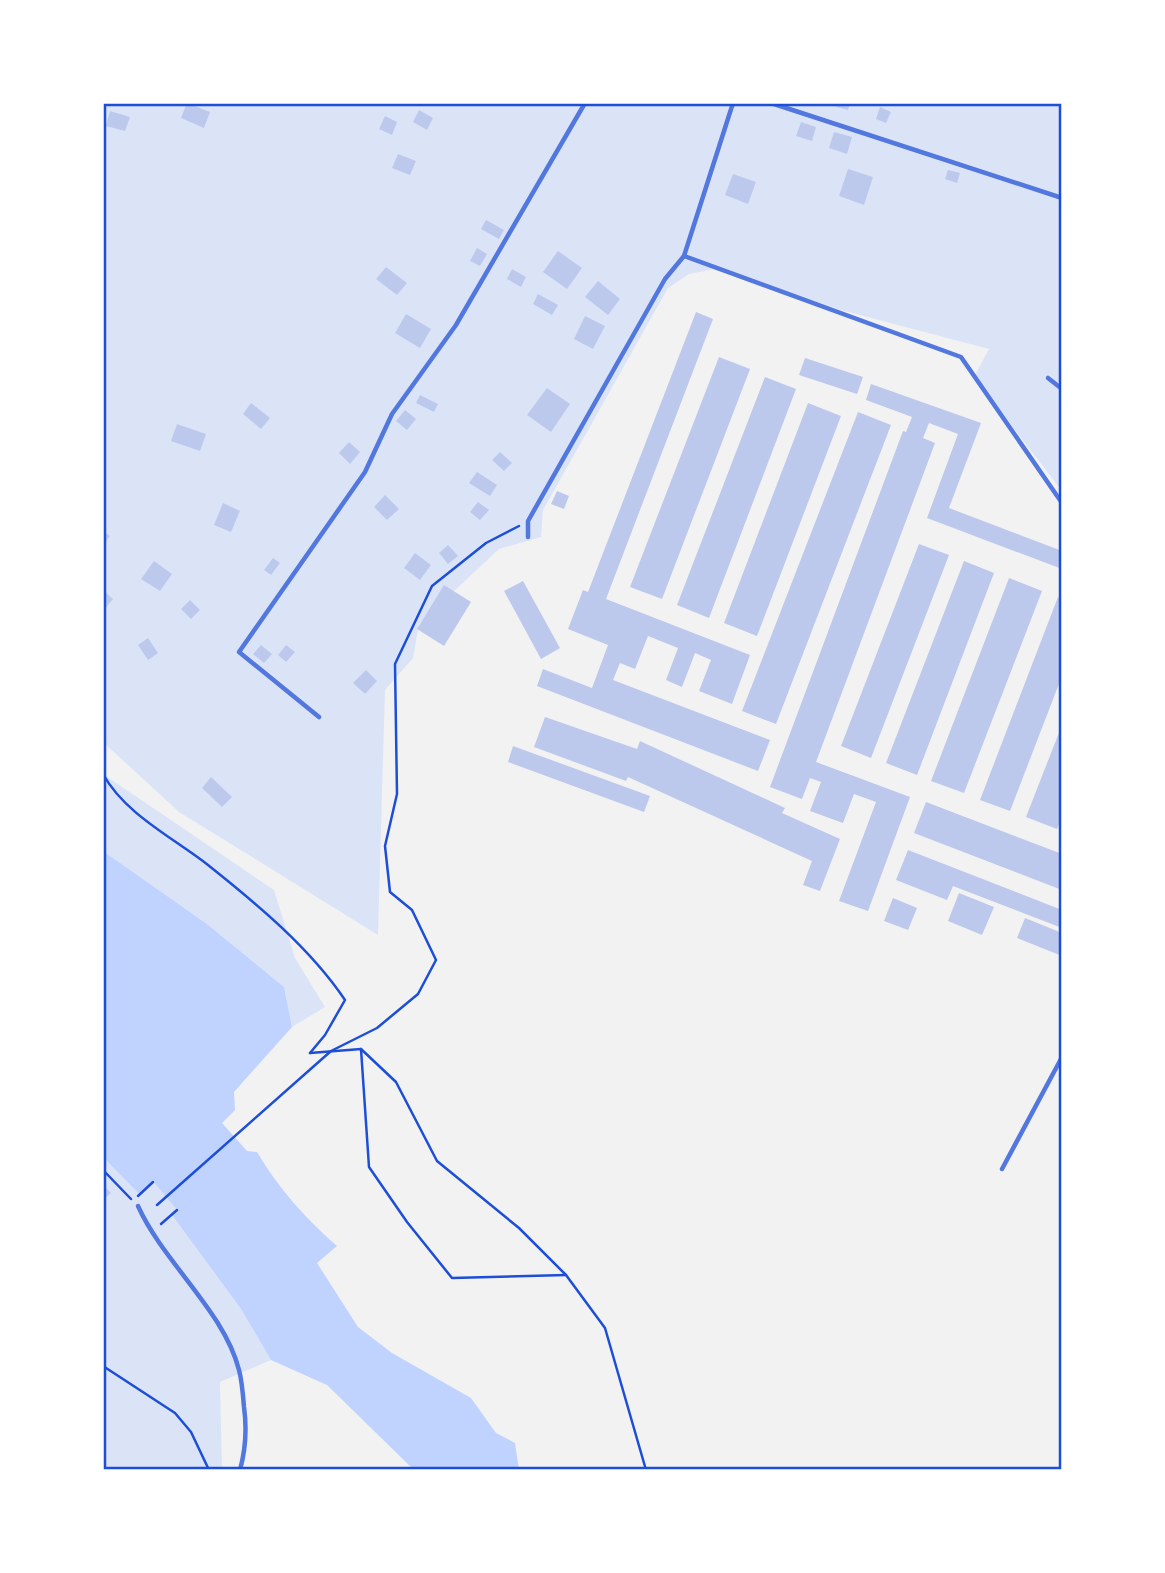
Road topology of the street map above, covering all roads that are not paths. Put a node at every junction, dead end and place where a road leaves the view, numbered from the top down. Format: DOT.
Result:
graph roads {
  1 [pos="585,103"];
  2 [pos="733,103"];
  3 [pos="771,103"];
  4 [pos="1062,198"];
  5 [pos="684,256"];
  6 [pos="1048,378"];
  7 [pos="1062,389"];
  8 [pos="1062,503"];
  9 [pos="528,537"];
  10 [pos="319,717"];
  11 [pos="1062,1057"];
  12 [pos="1002,1169"];
  13 [pos="138,1206"];
  14 [pos="240,1470"];
  1 -- 10 [label="lane"];
  2 -- 5 [label="lane"];
  3 -- 4 [label="lane"];
  5 -- 8 [label="lane"];
  5 -- 9 [label="lane"];
  6 -- 7 [label="lane"];
  11 -- 12 [label="lane"];
  13 -- 14 [label="lane"];
}
